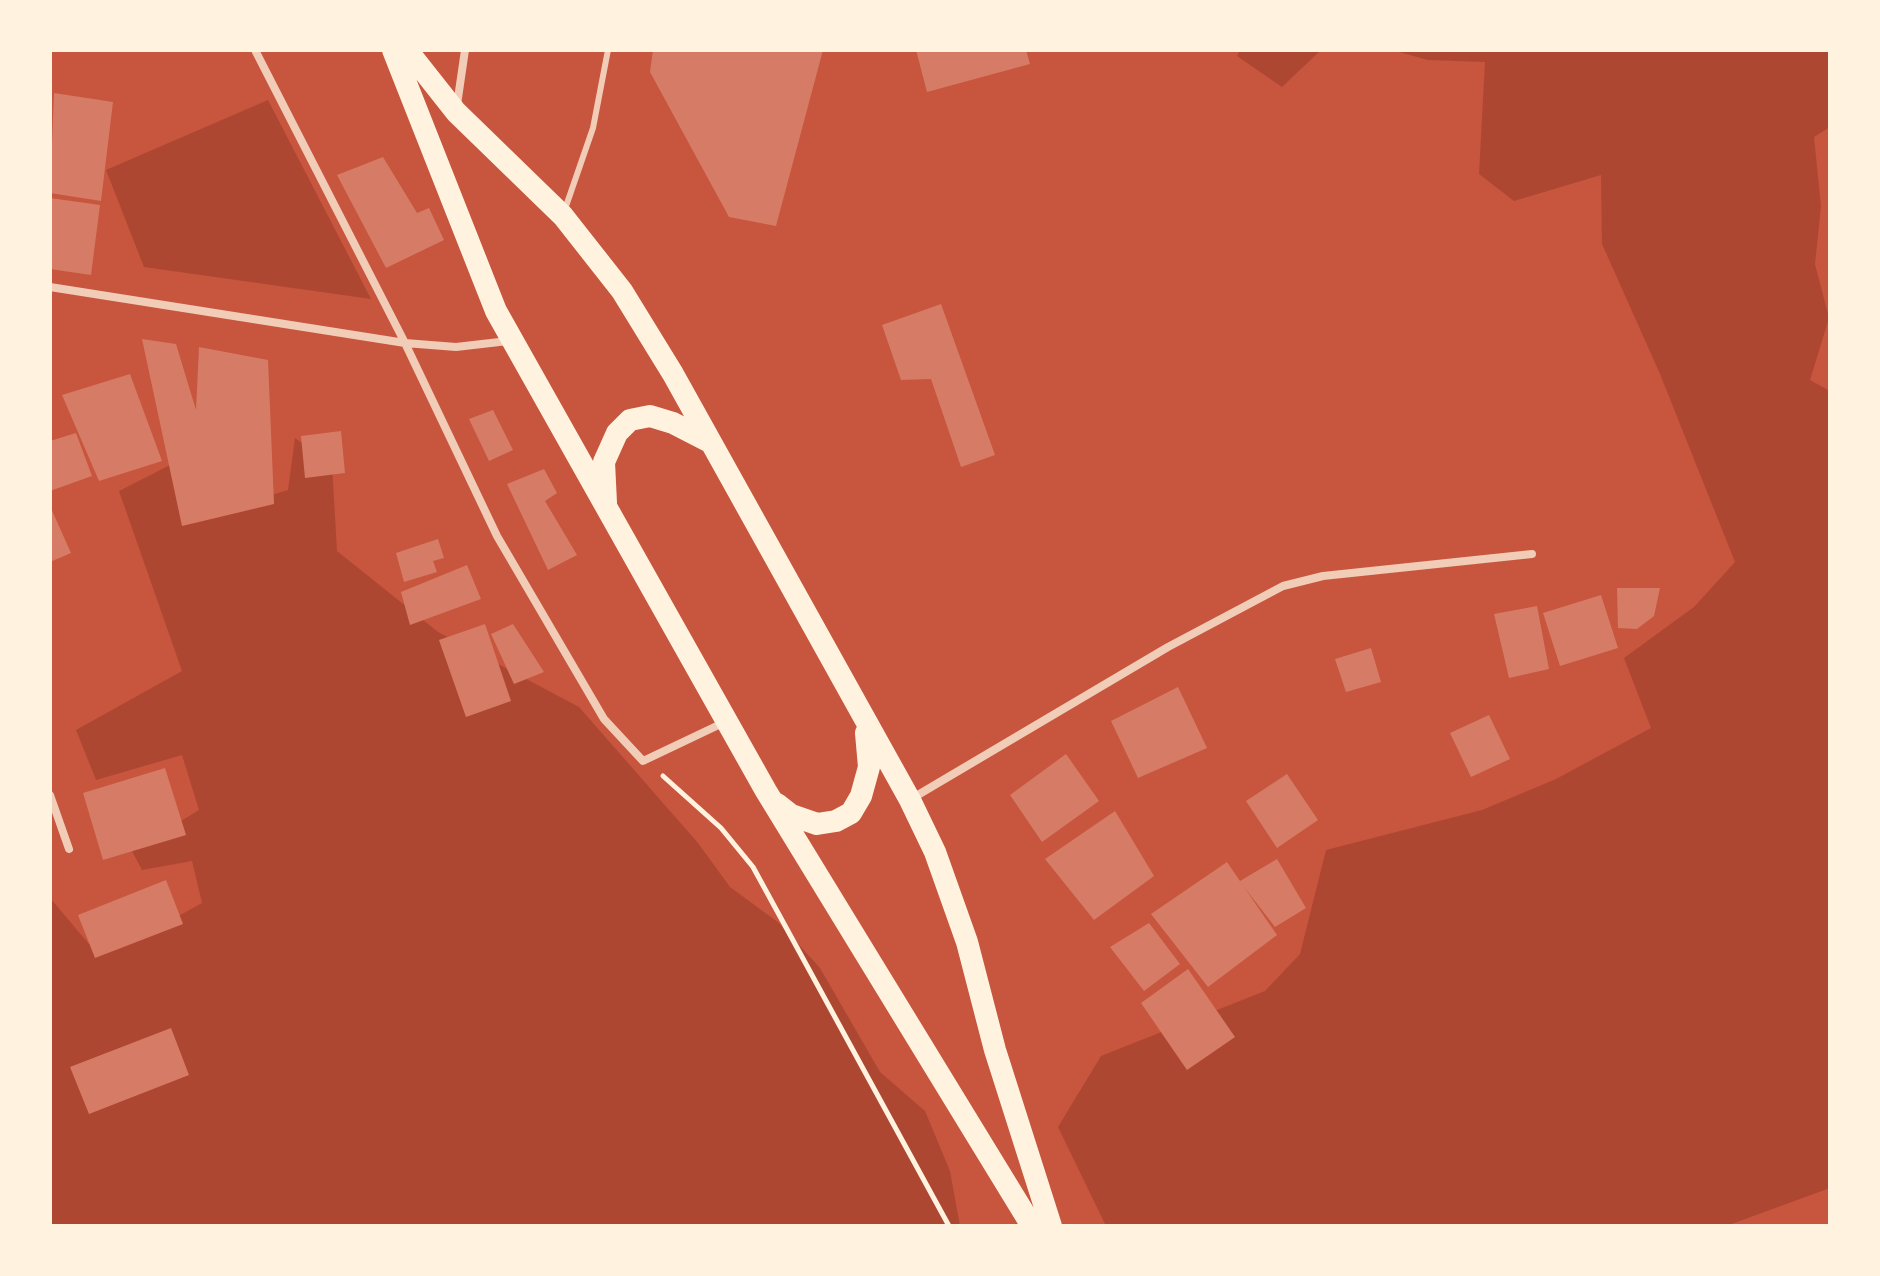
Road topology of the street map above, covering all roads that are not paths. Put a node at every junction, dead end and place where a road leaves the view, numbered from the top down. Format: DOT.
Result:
graph roads {
  1 [pos="255,50"];
  2 [pos="393,50"];
  3 [pos="407,50"];
  4 [pos="465,50"];
  5 [pos="608,50"];
  6 [pos="456,112"];
  7 [pos="563,216"];
  8 [pos="50,287"];
  9 [pos="512,340"];
  10 [pos="405,343"];
  11 [pos="708,441"];
  12 [pos="607,510"];
  13 [pos="1532,554"];
  14 [pos="727,721"];
  15 [pos="864,724"];
  16 [pos="766,791"];
  17 [pos="50,795"];
  18 [pos="910,800"];
  19 [pos="69,849"];
  20 [pos="1032,1226"];
  21 [pos="1051,1226"];
  1 -- 10 [label="street"];
  2 -- 9 [label="highway"];
  3 -- 6 [label="highway"];
  4 -- 6 [label="street"];
  5 -- 7 [label="lane"];
  6 -- 7 [label="highway"];
  7 -- 11 [label="highway"];
  8 -- 10 [label="street"];
  9 -- 10 [label="street"];
  9 -- 12 [label="highway"];
  10 -- 14 [label="street"];
  11 -- 12 [label="highway"];
  11 -- 15 [label="highway"];
  12 -- 14 [label="highway"];
  13 -- 18 [label="street"];
  14 -- 16 [label="highway"];
  15 -- 16 [label="highway"];
  15 -- 18 [label="highway"];
  16 -- 20 [label="highway"];
  17 -- 19 [label="street"];
  18 -- 21 [label="highway"];
}
